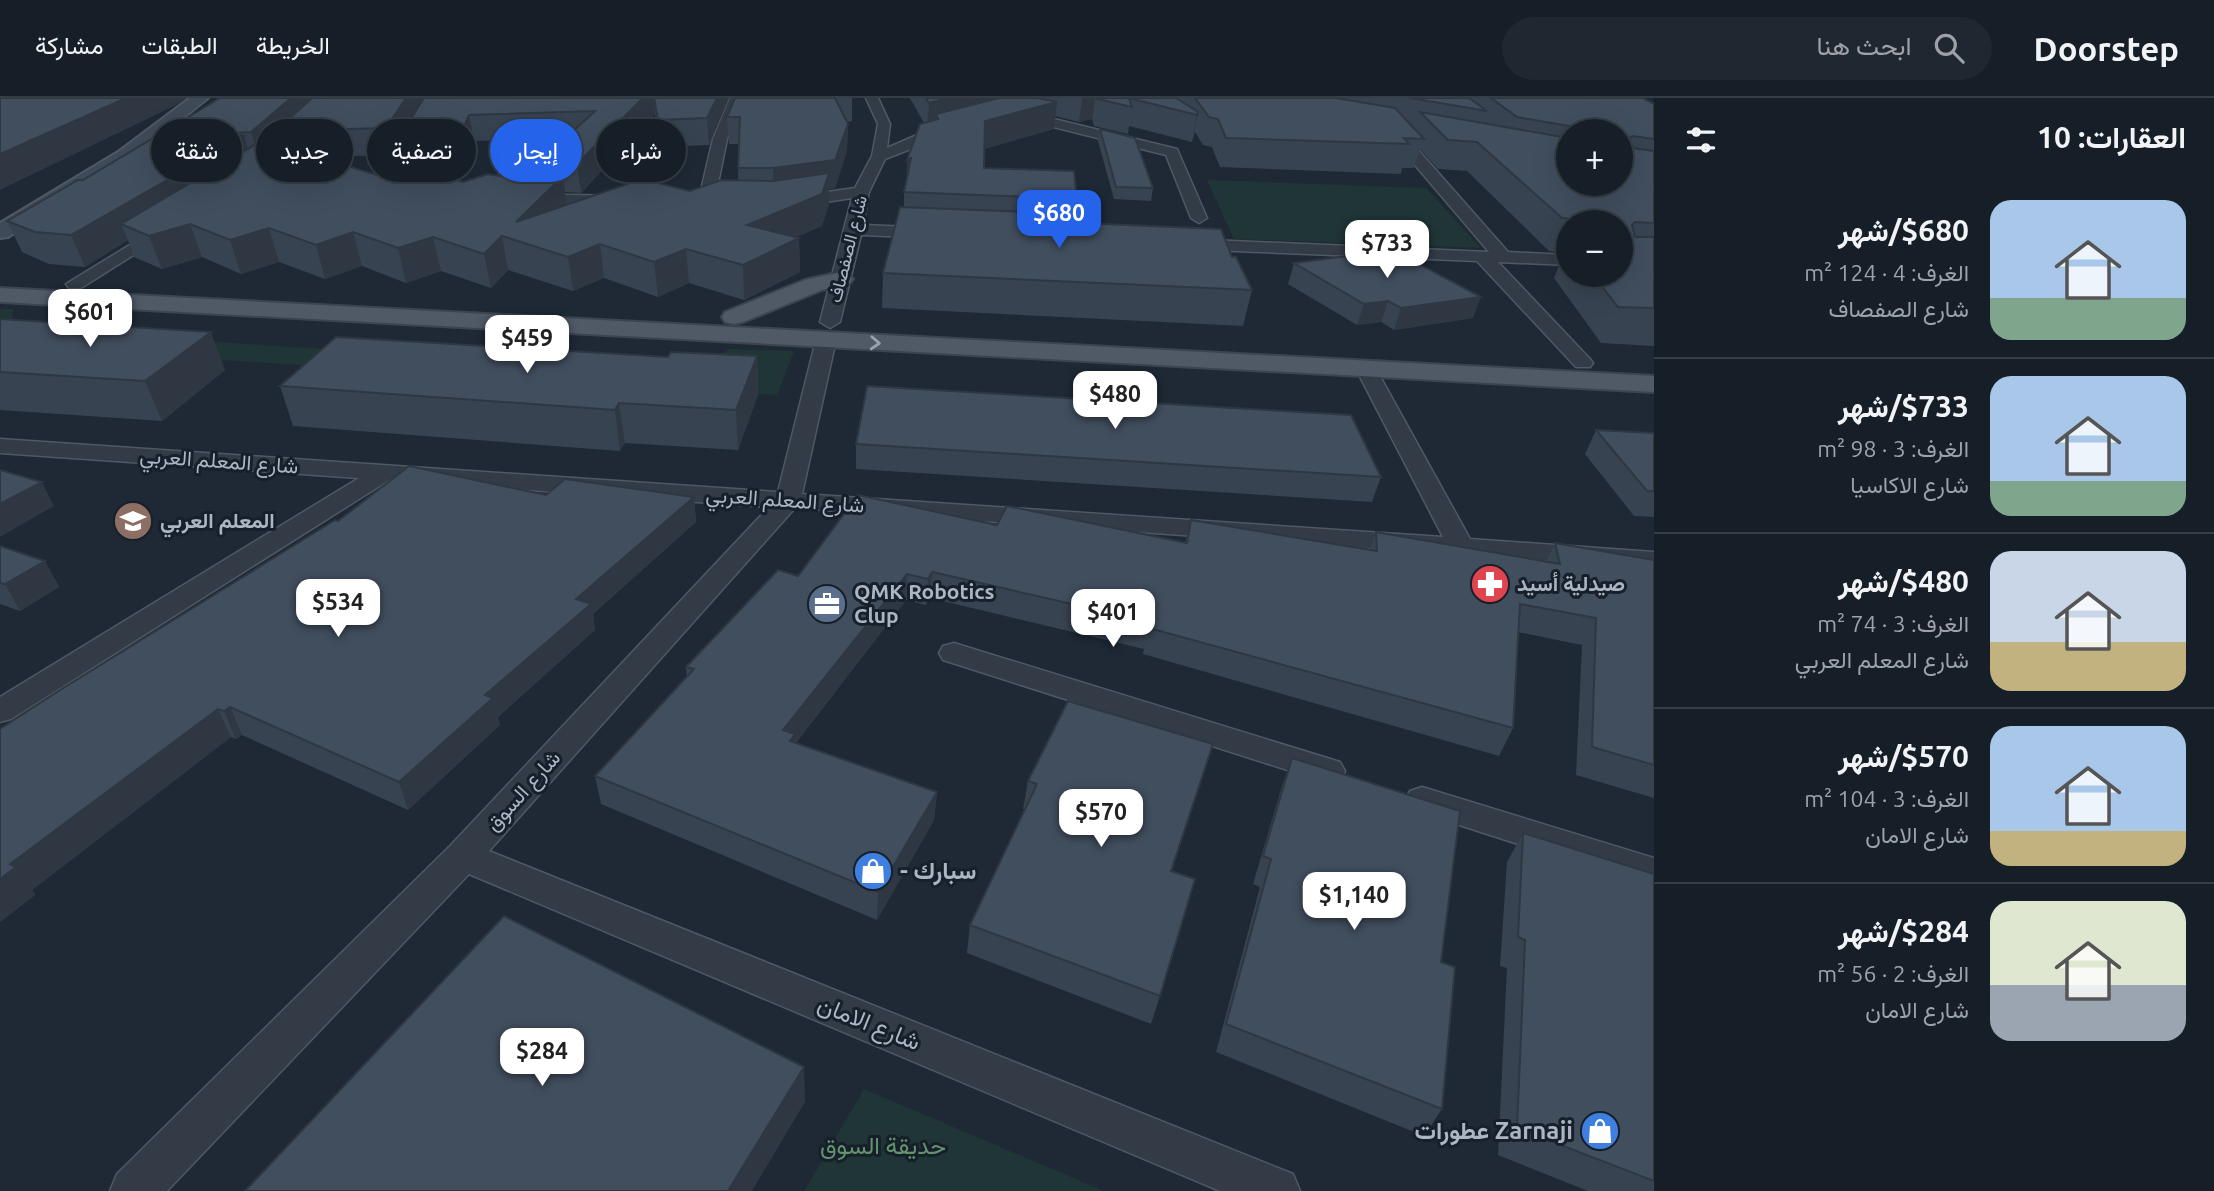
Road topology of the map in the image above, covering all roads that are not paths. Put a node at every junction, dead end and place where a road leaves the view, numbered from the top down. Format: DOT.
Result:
graph roads {
  1 [pos="178,98"];
  2 [pos="200,98"];
  3 [pos="435,98"];
  4 [pos="736,98"];
  5 [pos="872,98"];
  6 [pos="1037,107"];
  7 [pos="961,127"];
  8 [pos="1417,134"];
  9 [pos="879,156"];
  10 [pos="861,192"];
  11 [pos="445,197"];
  12 [pos="514,198"];
  13 [pos="638,201"];
  14 [pos="706,203"];
  15 [pos="774,205"];
  16 [pos="0,215"];
  17 [pos="1199,218"];
  18 [pos="176,221"];
  19 [pos="854,230"];
  20 [pos="0,232"];
  21 [pos="949,234"];
  22 [pos="1166,243"];
  23 [pos="1482,256"];
  24 [pos="1503,257"];
  25 [pos="1556,259"];
  26 [pos="841,279"];
  27 [pos="0,280"];
  28 [pos="75,284"];
  29 [pos="0,295"];
  30 [pos="734,317"];
  31 [pos="828,331"];
  32 [pos="1583,363"];
  33 [pos="1654,366"];
  34 [pos="1366,369"];
  35 [pos="1654,384"];
  36 [pos="0,446"];
  37 [pos="30,448"];
  38 [pos="0,463"];
  39 [pos="384,473"];
  40 [pos="788,500"];
  41 [pos="1461,547"];
  42 [pos="1654,560"];
  43 [pos="954,653"];
  44 [pos="0,711"];
  45 [pos="463,856"];
  46 [pos="1654,873"];
  47 [pos="134,1191"];
  48 [pos="1276,1191"];
  1 -- 16 [label="main road"];
  2 -- 20 [label="main road"];
  3 -- 11 [label="street"];
  4 -- 14 [label="street"];
  5 -- 9 [label="street, شارع الصفصاف"];
  6 -- 17 [label="street"];
  7 -- 9 [label="street"];
  8 -- 24 [label="street"];
  9 -- 10 [label="street, شارع الصفصاف"];
  10 -- 15 [label="street"];
  10 -- 19 [label="street, شارع الصفصاف"];
  12 -- 13 [label="street"];
  18 -- 28 [label="street"];
  19 -- 21 [label="street"];
  19 -- 26 [label="street, شارع الصفصاف"];
  22 -- 23 [label="street"];
  23 -- 24 [label="street"];
  23 -- 32 [label="street"];
  24 -- 25 [label="street"];
  26 -- 30 [label="main road"];
  26 -- 31 [label="street, شارع الصفصاف"];
  27 -- 28 [label="main road"];
  28 -- 30 [label="main road"];
  29 -- 31 [label="main road"];
  30 -- 31 [label="main road"];
  31 -- 32 [label="main road"];
  31 -- 34 [label="main road, one-way"];
  31 -- 40 [label="street, شارع السوق"];
  32 -- 33 [label="main road"];
  34 -- 35 [label="main road"];
  34 -- 41 [label="street"];
  36 -- 37 [label="street, شارع المعلم العربي"];
  37 -- 38 [label="street"];
  37 -- 39 [label="street, شارع المعلم العربي"];
  39 -- 40 [label="street, شارع المعلم العربي"];
  39 -- 44 [label="street"];
  40 -- 41 [label="street, شارع المعلم العربي"];
  40 -- 45 [label="street, شارع السوق"];
  41 -- 42 [label="street, شارع المعلم العربي"];
  43 -- 46 [label="street"];
  45 -- 47 [label="street, شارع السوق"];
  45 -- 48 [label="street, شارع الامان"];
}
